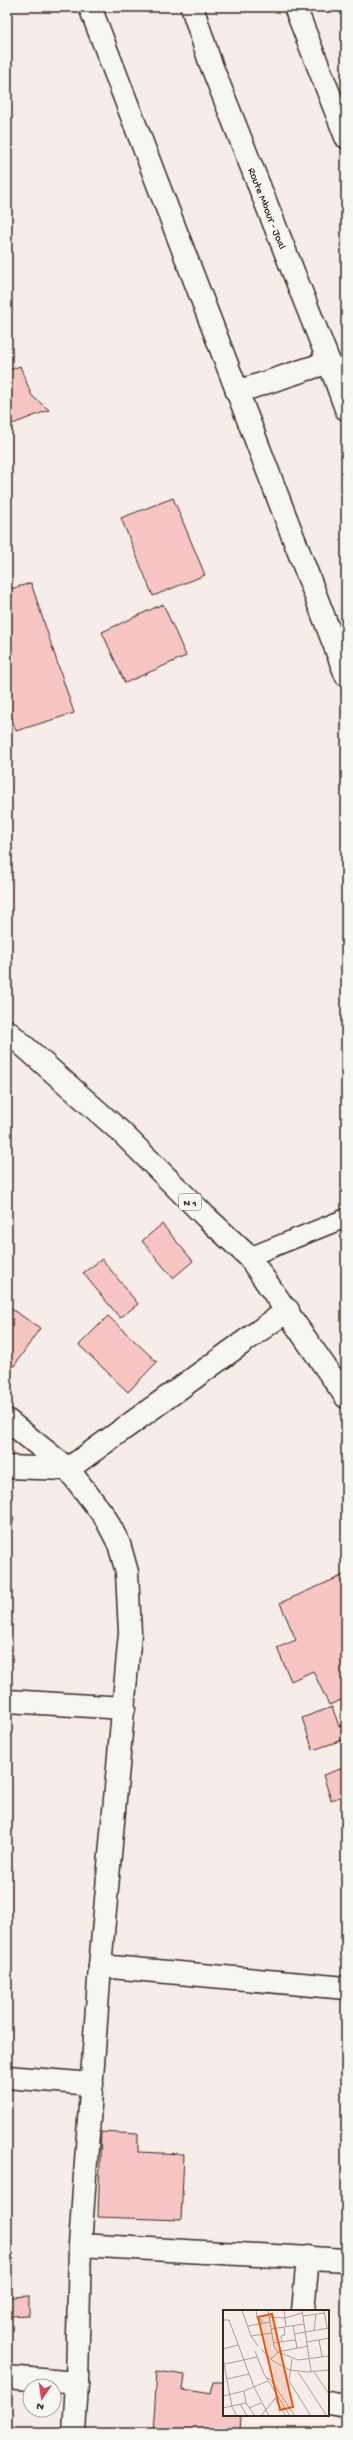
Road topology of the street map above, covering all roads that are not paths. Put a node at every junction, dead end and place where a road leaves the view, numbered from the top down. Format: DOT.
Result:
graph roads {
  1 [pos="90,7"];
  2 [pos="192,7"];
  3 [pos="295,7"];
  4 [pos="346,137"];
  5 [pos="338,358"];
  6 [pos="237,392"];
  7 [pos="346,410"];
  8 [pos="346,676"];
  9 [pos="7,1031"];
  10 [pos="346,1218"];
  11 [pos="250,1256"];
  12 [pos="288,1310"];
  13 [pos="346,1397"];
  14 [pos="7,1420"];
  15 [pos="7,1467"];
  16 [pos="68,1469"];
  17 [pos="7,1701"];
  18 [pos="124,1708"];
  19 [pos="100,1966"];
  20 [pos="346,1988"];
  21 [pos="7,2078"];
  22 [pos="92,2084"];
  23 [pos="80,2245"];
  24 [pos="308,2257"];
  25 [pos="346,2260"];
  26 [pos="303,2310"];
  27 [pos="7,2377"];
  28 [pos="77,2383"];
  29 [pos="329,2403"];
  30 [pos="346,2406"];
  31 [pos="74,2433"];
  1 -- 6 [label="main road"];
  2 -- 5 [label="main road, Route Mbour - Joal"];
  3 -- 4 [label="main road"];
  5 -- 6 [label="main road"];
  5 -- 7 [label="main road, Route Mbour - Joal"];
  6 -- 8 [label="main road"];
  9 -- 11 [label="main road, N 1"];
  10 -- 11 [label="lane"];
  11 -- 12 [label="main road, N 1"];
  12 -- 13 [label="main road, N 1"];
  12 -- 16 [label="main road"];
  14 -- 16 [label="main road"];
  15 -- 16 [label="main road"];
  16 -- 18 [label="main road"];
  17 -- 18 [label="main road"];
  18 -- 19 [label="main road"];
  19 -- 20 [label="main road"];
  19 -- 22 [label="main road"];
  21 -- 22 [label="main road"];
  22 -- 23 [label="main road"];
  23 -- 24 [label="main road"];
  23 -- 28 [label="main road"];
  24 -- 25 [label="main road"];
  24 -- 26 [label="main road"];
  27 -- 28 [label="main road"];
  28 -- 31 [label="main road"];
  29 -- 30 [label="main road"];
}
